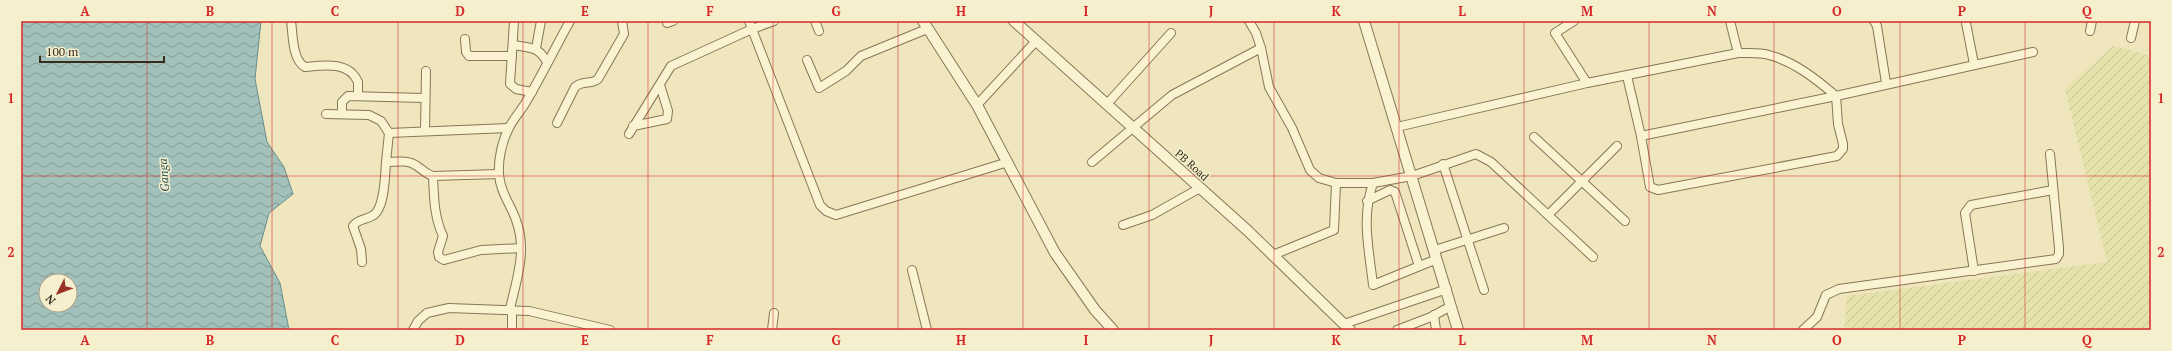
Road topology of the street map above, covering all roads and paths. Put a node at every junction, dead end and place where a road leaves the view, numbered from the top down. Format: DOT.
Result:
graph roads {
  1 [pos="291,21"];
  2 [pos="514,21"];
  3 [pos="542,21"];
  4 [pos="570,21"];
  5 [pos="622,21"];
  6 [pos="774,21"];
  7 [pos="815,21"];
  8 [pos="1014,21"];
  9 [pos="1249,21"];
  10 [pos="1364,21"];
  11 [pos="1574,21"];
  12 [pos="1730,21"];
  13 [pos="1874,21"];
  14 [pos="2092,21"];
  15 [pos="2135,21"];
  16 [pos="1966,23"];
  17 [pos="750,25"];
  18 [pos="925,25"];
  19 [pos="819,31"];
  20 [pos="2090,31"];
  21 [pos="1171,32"];
  22 [pos="2131,38"];
  23 [pos="465,39"];
  24 [pos="1036,41"];
  25 [pos="513,45"];
  26 [pos="536,48"];
  27 [pos="1261,48"];
  28 [pos="2033,52"];
  29 [pos="1738,53"];
  30 [pos="512,56"];
  31 [pos="807,60"];
  32 [pos="547,62"];
  33 [pos="1974,64"];
  34 [pos="426,71"];
  35 [pos="1627,76"];
  36 [pos="1587,83"];
  37 [pos="1886,83"];
  38 [pos="660,85"];
  39 [pos="532,92"];
  40 [pos="358,96"];
  41 [pos="1836,96"];
  42 [pos="424,98"];
  43 [pos="1107,104"];
  44 [pos="977,105"];
  45 [pos="342,113"];
  46 [pos="326,114"];
  47 [pos="557,123"];
  48 [pos="633,126"];
  49 [pos="1397,127"];
  50 [pos="508,128"];
  51 [pos="1133,128"];
  52 [pos="425,131"];
  53 [pos="389,133"];
  54 [pos="629,134"];
  55 [pos="1641,136"];
  56 [pos="1534,137"];
  57 [pos="1617,146"];
  58 [pos="2050,154"];
  59 [pos="386,162"];
  60 [pos="1008,162"];
  61 [pos="1092,162"];
  62 [pos="1443,164"];
  63 [pos="499,174"];
  64 [pos="433,176"];
  65 [pos="1412,176"];
  66 [pos="1582,181"];
  67 [pos="1336,183"];
  68 [pos="1373,183"];
  69 [pos="1200,188"];
  70 [pos="2053,190"];
  71 [pos="1367,201"];
  72 [pos="1548,215"];
  73 [pos="1625,221"];
  74 [pos="1123,225"];
  75 [pos="1504,228"];
  76 [pos="1467,239"];
  77 [pos="522,248"];
  78 [pos="1436,254"];
  79 [pos="1273,255"];
  80 [pos="1593,257"];
  81 [pos="362,262"];
  82 [pos="1419,266"];
  83 [pos="912,270"];
  84 [pos="1974,271"];
  85 [pos="1447,289"];
  86 [pos="1484,290"];
  87 [pos="1451,306"];
  88 [pos="511,310"];
  89 [pos="774,313"];
  90 [pos="1434,315"];
  91 [pos="1347,327"];
  92 [pos="414,330"];
  93 [pos="512,330"];
  94 [pos="610,330"];
  95 [pos="772,330"];
  96 [pos="927,330"];
  97 [pos="1114,330"];
  98 [pos="1397,330"];
  99 [pos="1436,330"];
  100 [pos="1458,330"];
  101 [pos="1803,330"];
  1 -- 40 [label="street"];
  2 -- 25 [label="street"];
  3 -- 26 [label="street"];
  4 -- 32 [label="street"];
  5 -- 47 [label="street"];
  6 -- 17 [label="street"];
  7 -- 19 [label="street"];
  8 -- 24 [label="street, PB Road"];
  9 -- 27 [label="street"];
  10 -- 49 [label="street"];
  11 -- 36 [label="street"];
  12 -- 29 [label="street"];
  13 -- 37 [label="street"];
  14 -- 20 [label="street"];
  15 -- 22 [label="street"];
  16 -- 33 [label="street"];
  17 -- 38 [label="street"];
  17 -- 60 [label="street"];
  18 -- 31 [label="street"];
  18 -- 44 [label="street"];
  21 -- 43 [label="street"];
  23 -- 30 [label="street"];
  24 -- 43 [label="street, PB Road"];
  24 -- 44 [label="street"];
  25 -- 26 [label="street"];
  25 -- 30 [label="street"];
  26 -- 32 [label="street"];
  27 -- 51 [label="street"];
  27 -- 67 [label="street"];
  28 -- 33 [label="street"];
  29 -- 35 [label="street"];
  29 -- 41 [label="street"];
  30 -- 39 [label="street"];
  32 -- 39 [label="street"];
  33 -- 37 [label="street"];
  34 -- 42 [label="street"];
  35 -- 36 [label="street"];
  35 -- 55 [label="street"];
  36 -- 49 [label="street"];
  37 -- 41 [label="street"];
  38 -- 48 [label="street"];
  38 -- 48 [label="street"];
  39 -- 50 [label="street"];
  40 -- 42 [label="street"];
  40 -- 45 [label="street"];
  41 -- 55 [label="street"];
  41 -- 55 [label="street"];
  42 -- 52 [label="street"];
  43 -- 51 [label="street, PB Road"];
  44 -- 60 [label="street"];
  45 -- 46 [label="street"];
  45 -- 53 [label="street"];
  48 -- 54 [label="street"];
  49 -- 65 [label="street"];
  50 -- 52 [label="street"];
  50 -- 63 [label="street"];
  51 -- 61 [label="street"];
  51 -- 69 [label="street, PB Road"];
  52 -- 53 [label="street"];
  53 -- 59 [label="street"];
  56 -- 66 [label="street"];
  57 -- 66 [label="street"];
  58 -- 70 [label="street"];
  59 -- 64 [label="street"];
  59 -- 81 [label="street"];
  60 -- 97 [label="street"];
  62 -- 65 [label="street"];
  62 -- 72 [label="street"];
  62 -- 76 [label="street"];
  63 -- 64 [label="street"];
  63 -- 77 [label="street"];
  64 -- 77 [label="street"];
  65 -- 68 [label="street"];
  65 -- 78 [label="street"];
  66 -- 72 [label="street"];
  66 -- 73 [label="street"];
  67 -- 68 [label="street"];
  67 -- 79 [label="street"];
  68 -- 71 [label="street"];
  69 -- 74 [label="street"];
  69 -- 79 [label="street, PB Road"];
  70 -- 84 [label="street"];
  70 -- 84 [label="street"];
  71 -- 82 [label="street"];
  71 -- 82 [label="street"];
  72 -- 80 [label="street"];
  75 -- 76 [label="street"];
  76 -- 78 [label="street"];
  76 -- 86 [label="street"];
  77 -- 88 [label="street"];
  78 -- 82 [label="street"];
  78 -- 85 [label="street"];
  79 -- 91 [label="street, PB Road"];
  83 -- 96 [label="street"];
  84 -- 101 [label="street"];
  85 -- 87 [label="street"];
  85 -- 91 [label="street"];
  87 -- 90 [label="street"];
  87 -- 100 [label="street"];
  88 -- 92 [label="street"];
  88 -- 93 [label="street"];
  88 -- 94 [label="street"];
  89 -- 95 [label="street"];
  90 -- 98 [label="street"];
  90 -- 99 [label="street"];
}
